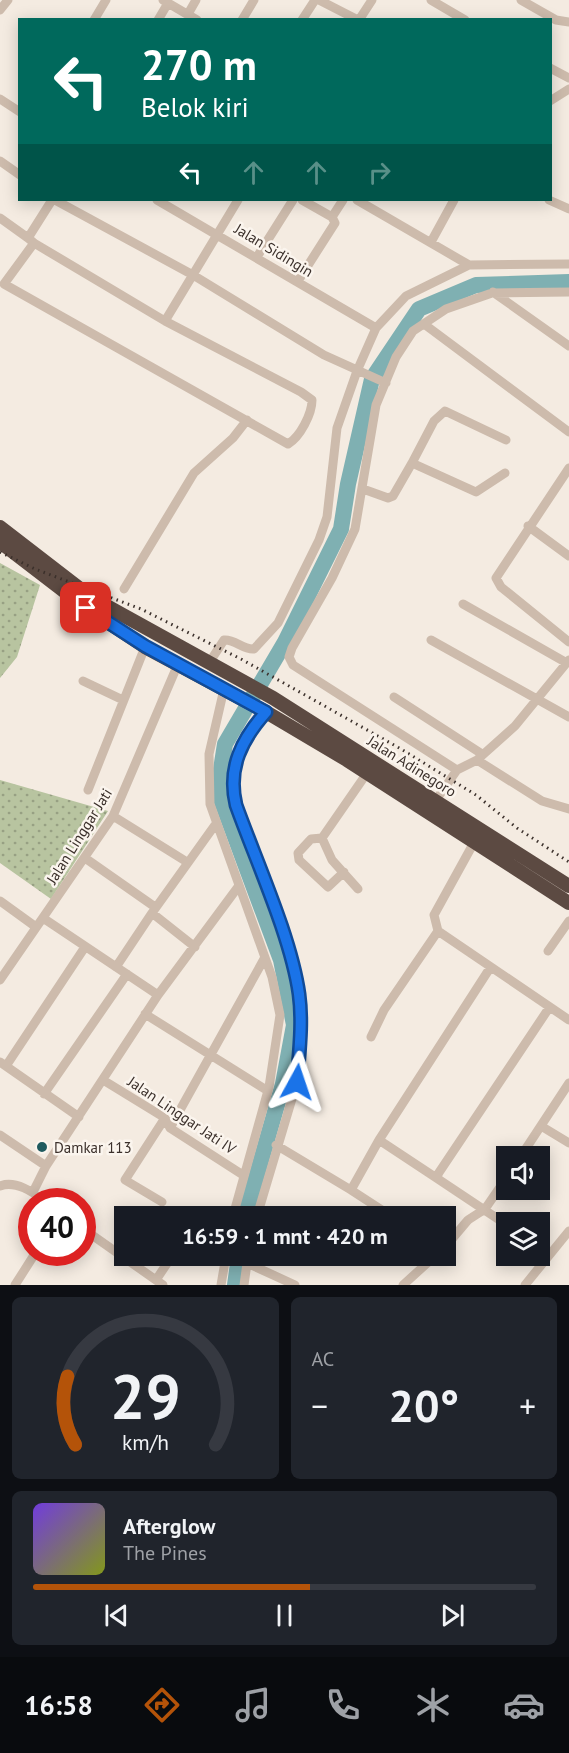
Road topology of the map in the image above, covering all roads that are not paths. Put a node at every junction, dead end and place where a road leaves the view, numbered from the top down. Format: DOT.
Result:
graph roads {
  1 [pos="8,0"];
  2 [pos="106,0"];
  3 [pos="196,0"];
  4 [pos="254,0"];
  5 [pos="315,0"];
  6 [pos="320,0"];
  7 [pos="372,0"];
  8 [pos="431,0"];
  9 [pos="521,0"];
  10 [pos="165,2"];
  11 [pos="0,10"];
  12 [pos="188,14"];
  13 [pos="95,18"];
  14 [pos="159,18"];
  15 [pos="194,18"];
  16 [pos="243,18"];
  17 [pos="303,18"];
  18 [pos="354,18"];
  19 [pos="359,18"];
  20 [pos="462,18"];
  21 [pos="569,22"];
  22 [pos="552,69"];
  23 [pos="569,78"];
  24 [pos="569,89"];
  25 [pos="0,99"];
  26 [pos="552,100"];
  27 [pos="18,111"];
  28 [pos="0,161"];
  29 [pos="18,174"];
  30 [pos="53,201"];
  31 [pos="56,201"];
  32 [pos="159,201"];
  33 [pos="237,201"];
  34 [pos="291,201"];
  35 [pos="304,201"];
  36 [pos="342,201"];
  37 [pos="359,201"];
  38 [pos="551,201"];
  39 [pos="453,202"];
  40 [pos="569,209"];
  41 [pos="332,217"];
  42 [pos="0,218"];
  43 [pos="216,233"];
  44 [pos="31,241"];
  45 [pos="431,242"];
  46 [pos="257,257"];
  47 [pos="569,264"];
  48 [pos="469,265"];
  49 [pos="193,275"];
  50 [pos="298,281"];
  51 [pos="493,292"];
  52 [pos="569,292"];
  53 [pos="165,321"];
  54 [pos="424,324"];
  55 [pos="376,328"];
  56 [pos="569,346"];
  57 [pos="359,371"];
  58 [pos="384,382"];
  59 [pos="247,420"];
  60 [pos="569,432"];
  61 [pos="506,440"];
  62 [pos="412,463"];
  63 [pos="569,468"];
  64 [pos="505,473"];
  65 [pos="363,489"];
  66 [pos="528,526"];
  67 [pos="1,533"];
  68 [pos="569,556"];
  69 [pos="124,589"];
  70 [pos="463,604"];
  71 [pos="431,640"];
  72 [pos="569,642"];
  73 [pos="145,646"];
  74 [pos="568,662"];
  75 [pos="209,663"];
  76 [pos="178,664"];
  77 [pos="83,681"];
  78 [pos="226,691"];
  79 [pos="394,697"];
  80 [pos="123,700"];
  81 [pos="537,701"];
  82 [pos="265,711"];
  83 [pos="569,717"];
  84 [pos="350,754"];
  85 [pos="480,757"];
  86 [pos="371,767"];
  87 [pos="457,770"];
  88 [pos="88,790"];
  89 [pos="436,800"];
  90 [pos="569,809"];
  91 [pos="113,816"];
  92 [pos="215,825"];
  93 [pos="478,836"];
  94 [pos="322,838"];
  95 [pos="85,858"];
  96 [pos="187,862"];
  97 [pos="344,872"];
  98 [pos="569,886"];
  99 [pos="238,887"];
  100 [pos="358,889"];
  101 [pos="0,902"];
  102 [pos="569,903"];
  103 [pos="154,910"];
  104 [pos="43,918"];
  105 [pos="569,921"];
  106 [pos="36,927"];
  107 [pos="438,931"];
  108 [pos="195,946"];
  109 [pos="85,947"];
  110 [pos="548,951"];
  111 [pos="264,959"];
  112 [pos="116,967"];
  113 [pos="490,968"];
  114 [pos="127,974"];
  115 [pos="0,978"];
  116 [pos="158,995"];
  117 [pos="549,1008"];
  118 [pos="145,1014"];
  119 [pos="569,1020"];
  120 [pos="371,1037"];
  121 [pos="210,1056"];
  122 [pos="3,1064"];
  123 [pos="103,1080"];
  124 [pos="569,1083"];
  125 [pos="268,1091"];
  126 [pos="44,1094"];
  127 [pos="79,1117"];
  128 [pos="165,1118"];
  129 [pos="541,1126"];
  130 [pos="170,1128"];
  131 [pos="0,1135"];
  132 [pos="379,1140"];
  133 [pos="569,1143"];
  134 [pos="276,1145"];
  135 [pos="527,1146"];
  136 [pos="46,1166"];
  137 [pos="243,1175"];
  138 [pos="438,1179"];
  139 [pos="0,1186"];
  140 [pos="20,1188"];
  141 [pos="35,1188"];
  142 [pos="351,1190"];
  143 [pos="496,1193"];
  144 [pos="162,1202"];
  145 [pos="235,1206"];
  146 [pos="260,1206"];
  147 [pos="376,1206"];
  148 [pos="485,1209"];
  149 [pos="496,1217"];
  150 [pos="569,1231"];
  151 [pos="456,1234"];
  152 [pos="96,1238"];
  153 [pos="550,1248"];
  154 [pos="27,1266"];
  155 [pos="167,1266"];
  156 [pos="224,1266"];
  157 [pos="246,1266"];
  158 [pos="260,1266"];
  159 [pos="424,1266"];
  160 [pos="537,1266"];
  161 [pos="159,1283"];
  162 [pos="15,1285"];
  163 [pos="221,1285"];
  164 [pos="244,1285"];
  165 [pos="295,1285"];
  166 [pos="403,1285"];
  167 [pos="525,1285"];
  1 -- 11 [label="street"];
  2 -- 13 [label="street"];
  3 -- 12 [label="street"];
  4 -- 16 [label="street"];
  5 -- 17 [label="street"];
  6 -- 18 [label="street"];
  7 -- 19 [label="street"];
  8 -- 20 [label="street"];
  9 -- 21 [label="street"];
  10 -- 12 [label="street"];
  10 -- 14 [label="street"];
  12 -- 15 [label="street"];
  22 -- 23 [label="street"];
  24 -- 26 [label="street"];
  25 -- 27 [label="street"];
  28 -- 29 [label="street"];
  30 -- 44 [label="street"];
  31 -- 49 [label="street"];
  32 -- 43 [label="street, Jalan Sidingin"];
  33 -- 43 [label="street"];
  34 -- 46 [label="street"];
  35 -- 41 [label="street"];
  36 -- 41 [label="street"];
  37 -- 45 [label="street"];
  38 -- 40 [label="street"];
  39 -- 45 [label="street"];
  41 -- 50 [label="street"];
  42 -- 44 [label="street"];
  43 -- 46 [label="street, Jalan Sidingin"];
  43 -- 49 [label="street"];
  44 -- 53 [label="street"];
  44 -- 59 [label="street"];
  45 -- 48 [label="street"];
  46 -- 50 [label="street, Jalan Sidingin"];
  47 -- 48 [label="street"];
  48 -- 55 [label="street"];
  49 -- 53 [label="street"];
  49 -- 57 [label="street"];
  50 -- 55 [label="street, Jalan Sidingin"];
  51 -- 52 [label="street"];
  51 -- 54 [label="street"];
  51 -- 56 [label="street"];
  53 -- 59 [label="street"];
  54 -- 58 [label="street"];
  54 -- 60 [label="street"];
  55 -- 57 [label="street"];
  57 -- 58 [label="street"];
  57 -- 75 [label="street"];
  58 -- 65 [label="street"];
  59 -- 69 [label="street"];
  61 -- 62 [label="street"];
  62 -- 64 [label="street"];
  62 -- 65 [label="street"];
  63 -- 66 [label="street"];
  65 -- 87 [label="street"];
  66 -- 68 [label="street"];
  66 -- 72 [label="street"];
  67 -- 73 [label="highway, Jalan Adinegoro"];
  67 -- 75 [label="highway, Jalan Adinegoro"];
  70 -- 74 [label="street"];
  71 -- 81 [label="street"];
  73 -- 76 [label="highway, Jalan Adinegoro"];
  73 -- 80 [label="street"];
  74 -- 81 [label="street"];
  75 -- 84 [label="highway, Jalan Adinegoro"];
  76 -- 78 [label="highway, Jalan Adinegoro"];
  76 -- 91 [label="street, Jalan Linggar Jati"];
  77 -- 80 [label="street"];
  78 -- 82 [label="highway, Jalan Adinegoro"];
  78 -- 92 [label="street"];
  79 -- 85 [label="street"];
  80 -- 88 [label="street"];
  81 -- 83 [label="street"];
  81 -- 85 [label="street"];
  82 -- 84 [label="highway, Jalan Adinegoro"];
  82 -- 134 [label="street"];
  84 -- 86 [label="highway, Jalan Adinegoro"];
  85 -- 87 [label="street"];
  85 -- 90 [label="street"];
  86 -- 89 [label="highway, Jalan Adinegoro"];
  86 -- 93 [label="highway, Jalan Adinegoro"];
  86 -- 94 [label="street"];
  87 -- 89 [label="street"];
  89 -- 93 [label="highway, Jalan Adinegoro"];
  91 -- 95 [label="street, Jalan Linggar Jati"];
  91 -- 96 [label="street"];
  92 -- 96 [label="street"];
  92 -- 99 [label="street"];
  93 -- 98 [label="highway, Jalan Adinegoro"];
  93 -- 102 [label="highway, Jalan Adinegoro"];
  93 -- 107 [label="street"];
  94 -- 97 [label="street"];
  94 -- 97 [label="street"];
  95 -- 103 [label="street"];
  95 -- 104 [label="street, Jalan Linggar Jati"];
  96 -- 103 [label="street"];
  97 -- 100 [label="street"];
  99 -- 108 [label="street"];
  99 -- 111 [label="street"];
  101 -- 106 [label="street"];
  103 -- 108 [label="street"];
  103 -- 112 [label="street"];
  104 -- 106 [label="street, Jalan Linggar Jati"];
  104 -- 109 [label="street"];
  105 -- 110 [label="street"];
  106 -- 115 [label="street, Jalan Linggar Jati"];
  107 -- 113 [label="street"];
  107 -- 120 [label="street"];
  108 -- 116 [label="street"];
  109 -- 112 [label="street"];
  109 -- 122 [label="street"];
  111 -- 121 [label="street"];
  111 -- 125 [label="street"];
  112 -- 114 [label="street"];
  113 -- 117 [label="street"];
  113 -- 132 [label="street"];
  114 -- 116 [label="street"];
  114 -- 126 [label="street"];
  116 -- 118 [label="street"];
  117 -- 119 [label="street"];
  117 -- 138 [label="street"];
  118 -- 121 [label="street"];
  118 -- 123 [label="street"];
  121 -- 125 [label="street"];
  121 -- 130 [label="street"];
  122 -- 126 [label="street"];
  123 -- 127 [label="street"];
  123 -- 128 [label="street, Jalan Linggar Jati IV"];
  124 -- 129 [label="street"];
  125 -- 137 [label="street"];
  126 -- 127 [label="street"];
  127 -- 136 [label="street"];
  128 -- 130 [label="street, Jalan Linggar Jati IV"];
  128 -- 144 [label="street"];
  129 -- 133 [label="street"];
  129 -- 135 [label="street"];
  130 -- 137 [label="street, Jalan Linggar Jati IV"];
  131 -- 136 [label="street"];
  132 -- 138 [label="street"];
  132 -- 142 [label="street"];
  134 -- 142 [label="street"];
  134 -- 146 [label="street"];
  136 -- 141 [label="street"];
  137 -- 145 [label="street"];
  138 -- 148 [label="street"];
  139 -- 140 [label="street"];
  142 -- 147 [label="street"];
  143 -- 148 [label="street"];
  148 -- 149 [label="street"];
  148 -- 151 [label="street"];
  150 -- 153 [label="street"];
  152 -- 161 [label="street"];
  154 -- 162 [label="street"];
  155 -- 161 [label="street"];
  156 -- 163 [label="street"];
  157 -- 164 [label="street"];
  158 -- 165 [label="street"];
  159 -- 166 [label="street"];
  160 -- 167 [label="street"];
}
